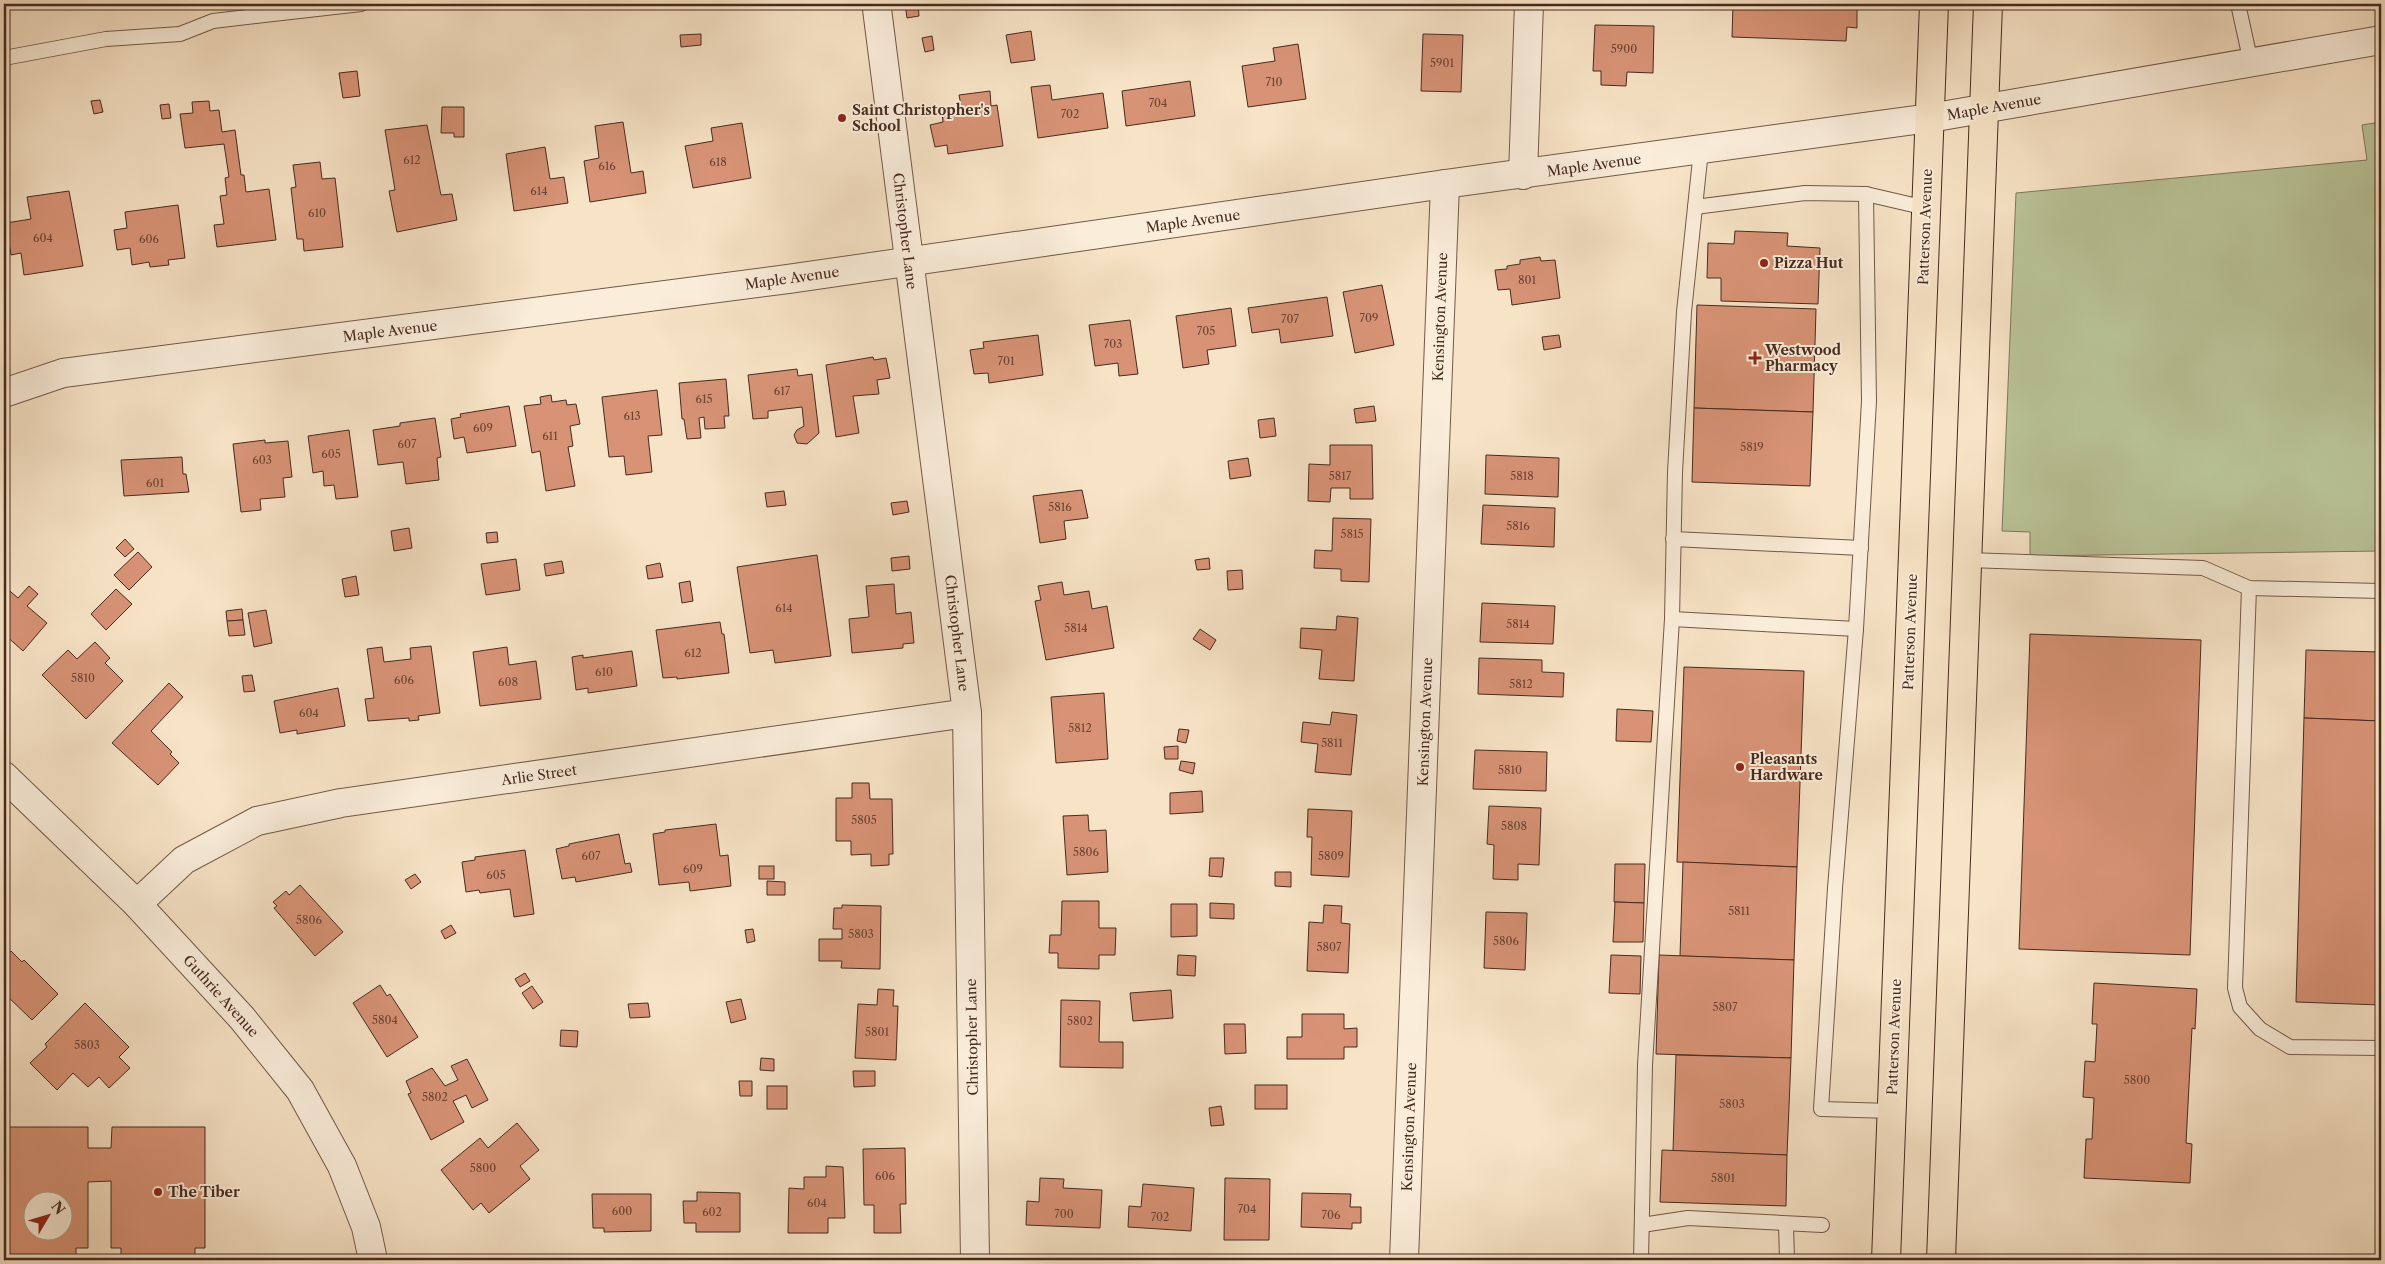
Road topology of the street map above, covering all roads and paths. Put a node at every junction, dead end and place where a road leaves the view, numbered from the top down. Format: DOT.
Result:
graph roads {
  1 [pos="360,4"];
  2 [pos="1529,4"];
  3 [pos="1934,4"];
  4 [pos="1988,4"];
  5 [pos="2238,4"];
  6 [pos="877,9"];
  7 [pos="2381,40"];
  8 [pos="4,58"];
  9 [pos="2251,63"];
  10 [pos="1985,109"];
  11 [pos="1930,118"];
  12 [pos="1701,150"];
  13 [pos="1523,175"];
  14 [pos="1445,184"];
  15 [pos="1866,194"];
  16 [pos="1695,207"];
  17 [pos="1926,208"];
  18 [pos="908,262"];
  19 [pos="4,394"];
  20 [pos="1674,539"];
  21 [pos="1861,548"];
  22 [pos="1968,560"];
  23 [pos="2249,588"];
  24 [pos="2381,591"];
  25 [pos="1672,619"];
  26 [pos="1856,629"];
  27 [pos="967,714"];
  28 [pos="4,776"];
  29 [pos="137,904"];
  30 [pos="2381,1048"];
  31 [pos="1892,1111"];
  32 [pos="1786,1224"];
  33 [pos="1642,1225"];
  34 [pos="1822,1225"];
  35 [pos="373,1260"];
  36 [pos="975,1260"];
  37 [pos="1404,1260"];
  38 [pos="1641,1260"];
  39 [pos="1787,1260"];
  40 [pos="1886,1260"];
  41 [pos="1941,1260"];
  1 -- 8 [label="lane"];
  2 -- 13 [label="street"];
  3 -- 11 [label="main road, Patterson Avenue"];
  4 -- 10 [label="main road"];
  5 -- 9 [label="lane"];
  6 -- 18 [label="street, Christopher Lane"];
  7 -- 9 [label="street, Maple Avenue"];
  9 -- 10 [label="street, Maple Avenue"];
  10 -- 11 [label="street, Maple Avenue"];
  10 -- 22 [label="main road"];
  11 -- 12 [label="street, Maple Avenue"];
  11 -- 17 [label="main road, Patterson Avenue"];
  12 -- 13 [label="street, Maple Avenue"];
  12 -- 16 [label="lane"];
  13 -- 14 [label="street, Maple Avenue"];
  14 -- 18 [label="street, Maple Avenue"];
  14 -- 37 [label="street, Kensington Avenue"];
  15 -- 16 [label="lane"];
  15 -- 17 [label="lane"];
  15 -- 21 [label="lane"];
  16 -- 20 [label="lane"];
  17 -- 31 [label="main road, Patterson Avenue"];
  18 -- 19 [label="street, Maple Avenue"];
  18 -- 27 [label="street, Christopher Lane"];
  20 -- 21 [label="lane"];
  20 -- 25 [label="lane"];
  21 -- 26 [label="lane"];
  22 -- 23 [label="lane"];
  22 -- 41 [label="main road"];
  23 -- 24 [label="lane"];
  23 -- 30 [label="lane"];
  25 -- 26 [label="lane"];
  25 -- 33 [label="lane"];
  26 -- 31 [label="lane"];
  27 -- 29 [label="street, Arlie Street"];
  27 -- 36 [label="street, Christopher Lane"];
  28 -- 29 [label="street, Guthrie Avenue"];
  29 -- 35 [label="street, Guthrie Avenue"];
  31 -- 40 [label="main road, Patterson Avenue"];
  32 -- 33 [label="lane"];
  32 -- 34 [label="lane"];
  32 -- 39 [label="lane"];
  33 -- 38 [label="lane"];
}
